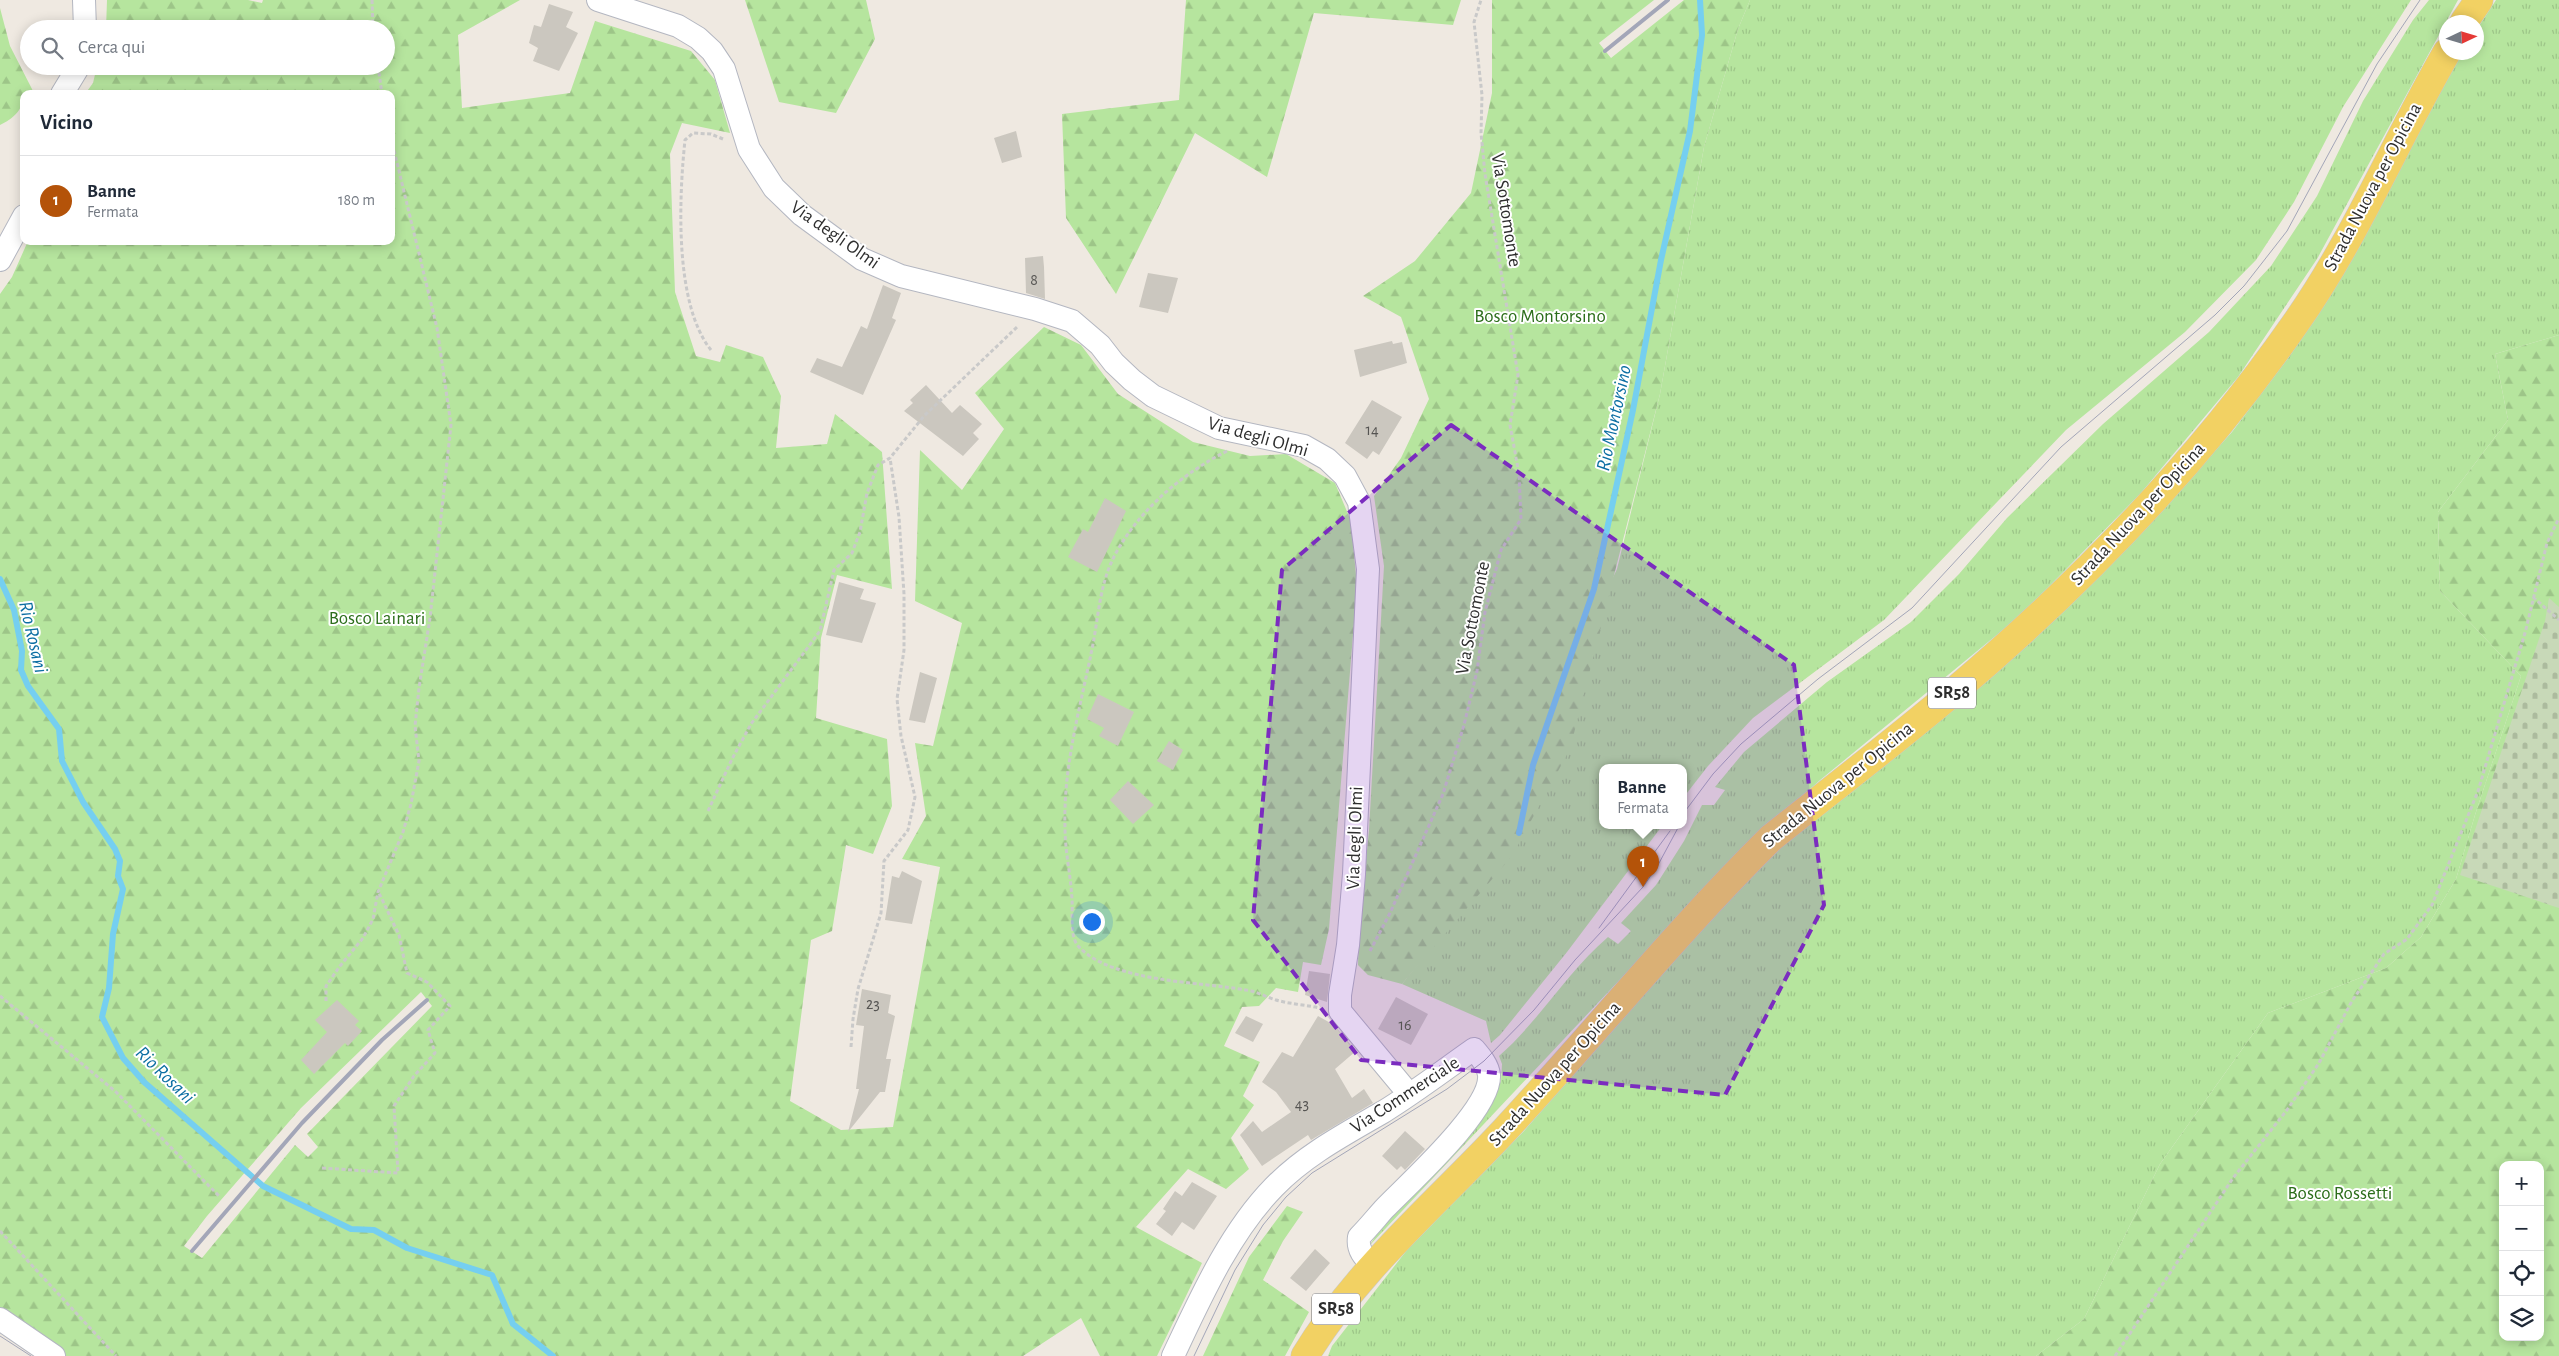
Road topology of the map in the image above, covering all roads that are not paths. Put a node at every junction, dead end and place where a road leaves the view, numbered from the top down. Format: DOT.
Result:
graph roads {
  1 [pos="84,0"];
  2 [pos="598,0"];
  3 [pos="2478,0"];
  4 [pos="2468,15"];
  5 [pos="85,20"];
  6 [pos="2442,60"];
  7 [pos="74,75"];
  8 [pos="64,90"];
  9 [pos="20,223"];
  10 [pos="0,260"];
  11 [pos="1408,1094"];
  12 [pos="1372,1266"];
  13 [pos="0,1319"];
  14 [pos="54,1356"];
  15 [pos="1173,1356"];
  16 [pos="1305,1356"];
  1 -- 5 [label="street"];
  2 -- 11 [label="street, Via degli Olmi"];
  3 -- 4 [label="main road"];
  6 -- 12 [label="main road, Strada Nuova per Opicina / SR58"];
  7 -- 8 [label="street"];
  9 -- 10 [label="street"];
  11 -- 12 [label="street, Via Commerciale"];
  11 -- 15 [label="street, Via Commerciale"];
  12 -- 16 [label="main road, Strada Nuova per Opicina / SR58"];
  13 -- 14 [label="street"];
}
